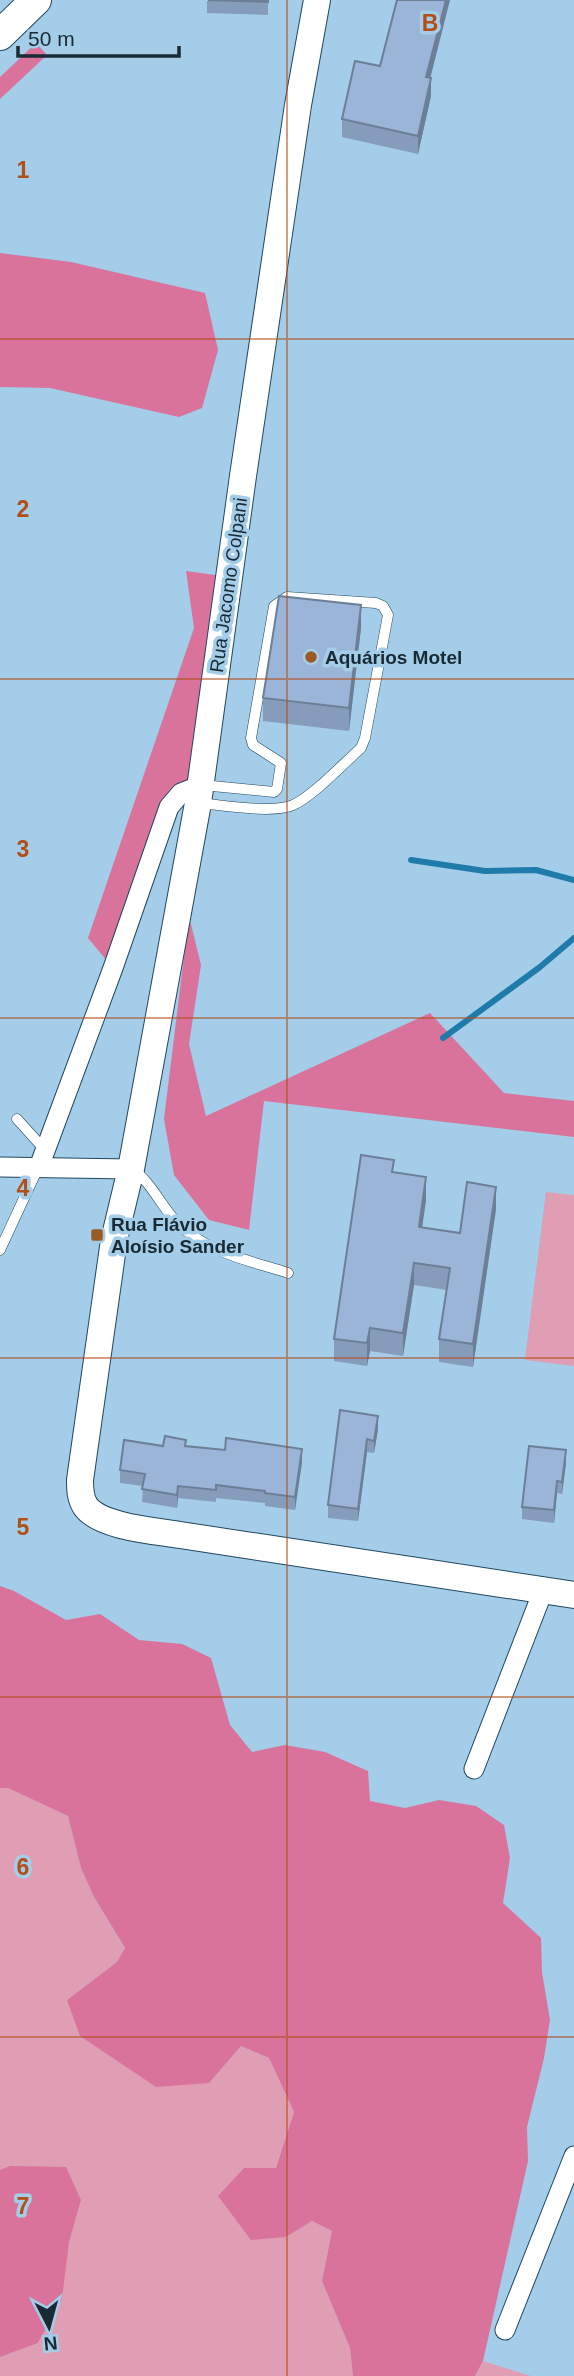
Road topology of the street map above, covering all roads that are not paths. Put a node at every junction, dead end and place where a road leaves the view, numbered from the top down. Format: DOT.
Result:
graph roads {
  1 [pos="36,0"];
  2 [pos="317,0"];
  3 [pos="0,35"];
  4 [pos="200,794"];
  5 [pos="17,1119"];
  6 [pos="42,1159"];
  7 [pos="0,1167"];
  8 [pos="131,1169"];
  9 [pos="0,1250"];
  10 [pos="288,1273"];
  11 [pos="543,1591"];
  12 [pos="574,1595"];
  13 [pos="474,1769"];
  14 [pos="574,2156"];
  15 [pos="505,2330"];
  1 -- 3 [label="main road"];
  2 -- 4 [label="street, Rua Jacomo Colpani"];
  4 -- 4 [label="lane"];
  4 -- 6 [label="street"];
  4 -- 8 [label="street, Rua Jacomo Colpani"];
  5 -- 6 [label="lane"];
  6 -- 7 [label="street"];
  6 -- 8 [label="street"];
  6 -- 9 [label="lane"];
  8 -- 10 [label="lane"];
  8 -- 11 [label="street"];
  11 -- 12 [label="street"];
  11 -- 13 [label="street"];
  14 -- 15 [label="street"];
}
